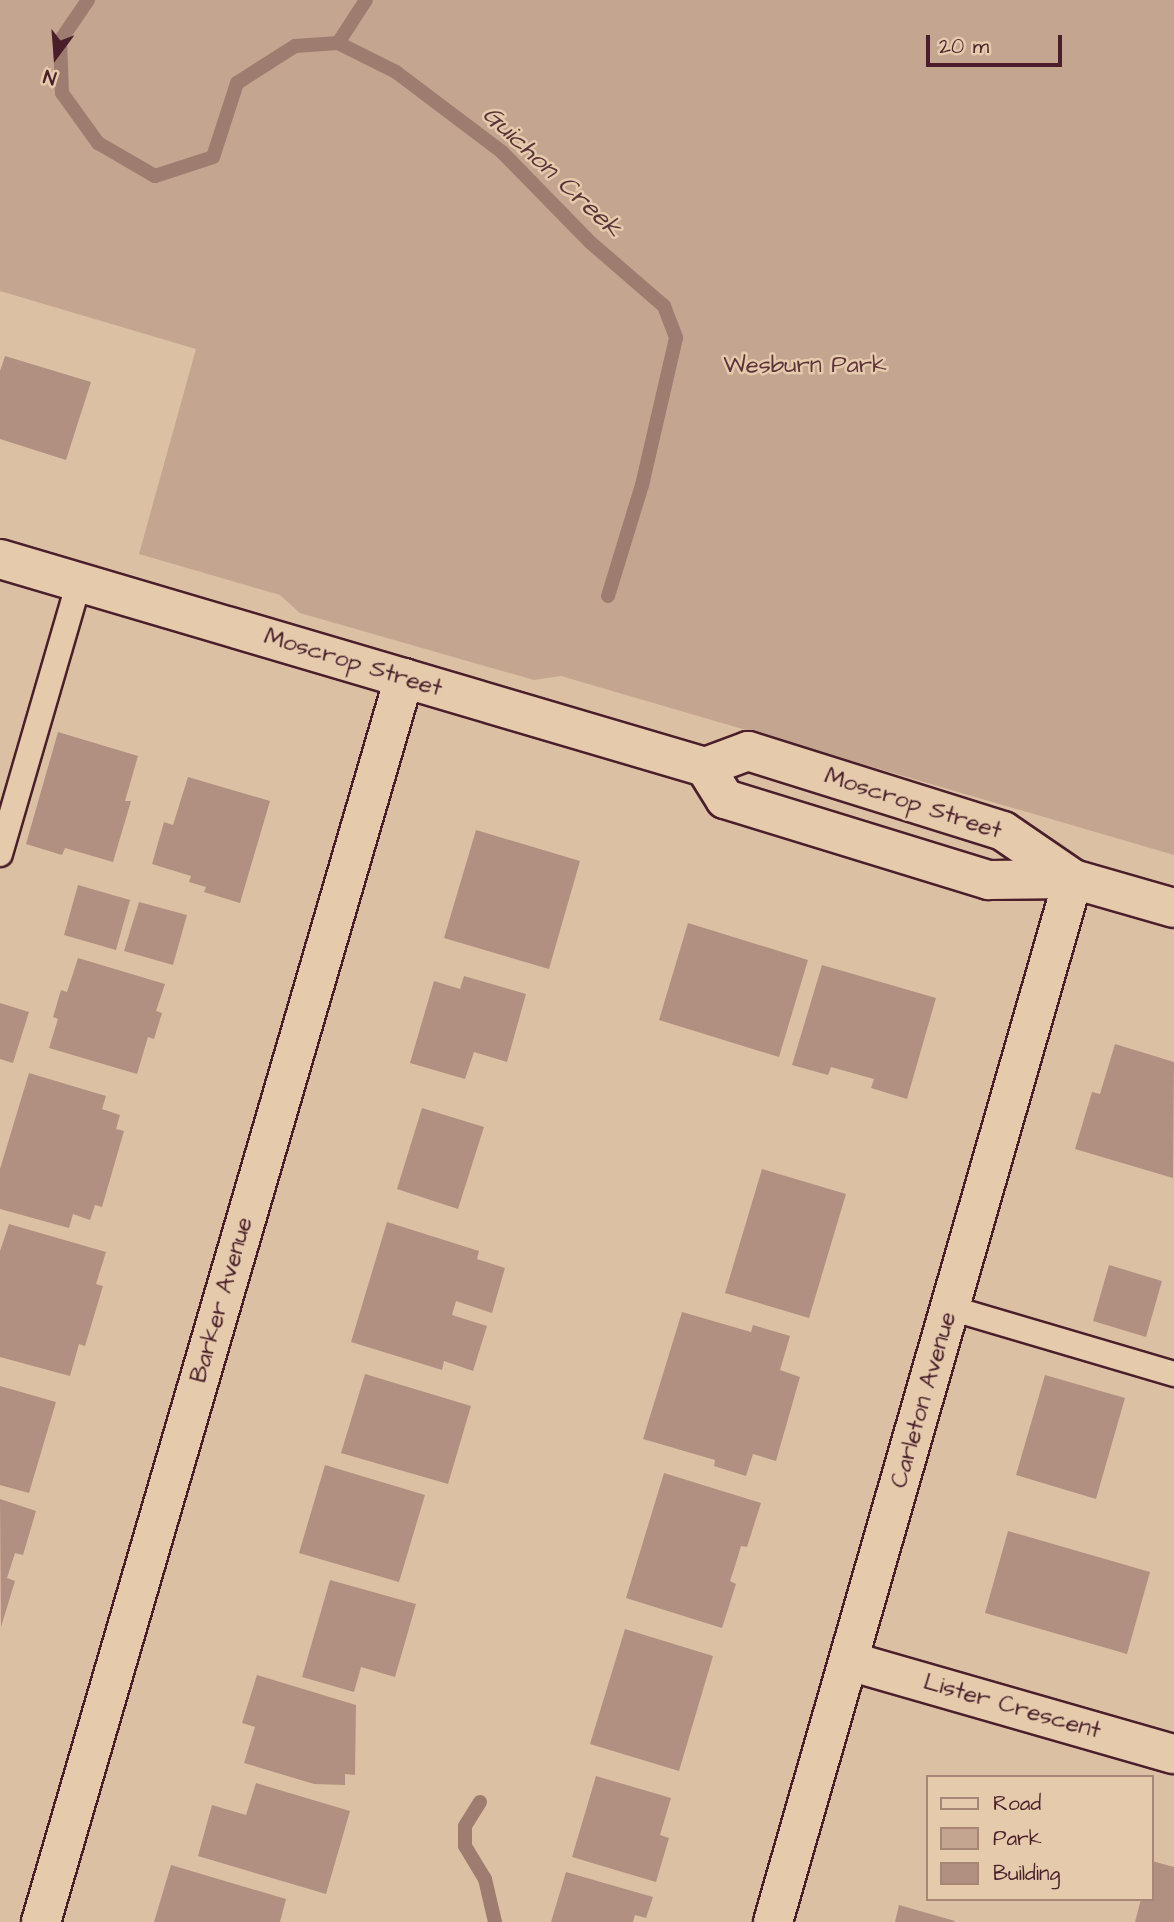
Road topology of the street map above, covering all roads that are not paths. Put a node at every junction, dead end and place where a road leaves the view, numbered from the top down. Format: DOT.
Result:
graph roads {
  1 [pos="0,559"];
  2 [pos="79,582"];
  3 [pos="404,678"];
  4 [pos="705,768"];
  5 [pos="0,854"];
  6 [pos="1073,878"];
  7 [pos="1174,908"];
  8 [pos="950,1308"];
  9 [pos="1174,1374"];
  10 [pos="849,1661"];
  11 [pos="1174,1754"];
  12 [pos="41,1922"];
  13 [pos="773,1922"];
  1 -- 2 [label="street, Moscrop Street"];
  2 -- 3 [label="street, Moscrop Street"];
  2 -- 5 [label="lane"];
  3 -- 4 [label="street, Moscrop Street"];
  3 -- 12 [label="street, Barker Avenue"];
  4 -- 6 [label="street, Moscrop Street"];
  4 -- 6 [label="street, Moscrop Street"];
  6 -- 7 [label="street, Moscrop Street"];
  6 -- 8 [label="street, Carleton Avenue"];
  8 -- 9 [label="lane"];
  8 -- 10 [label="street, Carleton Avenue"];
  10 -- 11 [label="street, Lister Crescent"];
  10 -- 13 [label="street, Carleton Avenue"];
}
